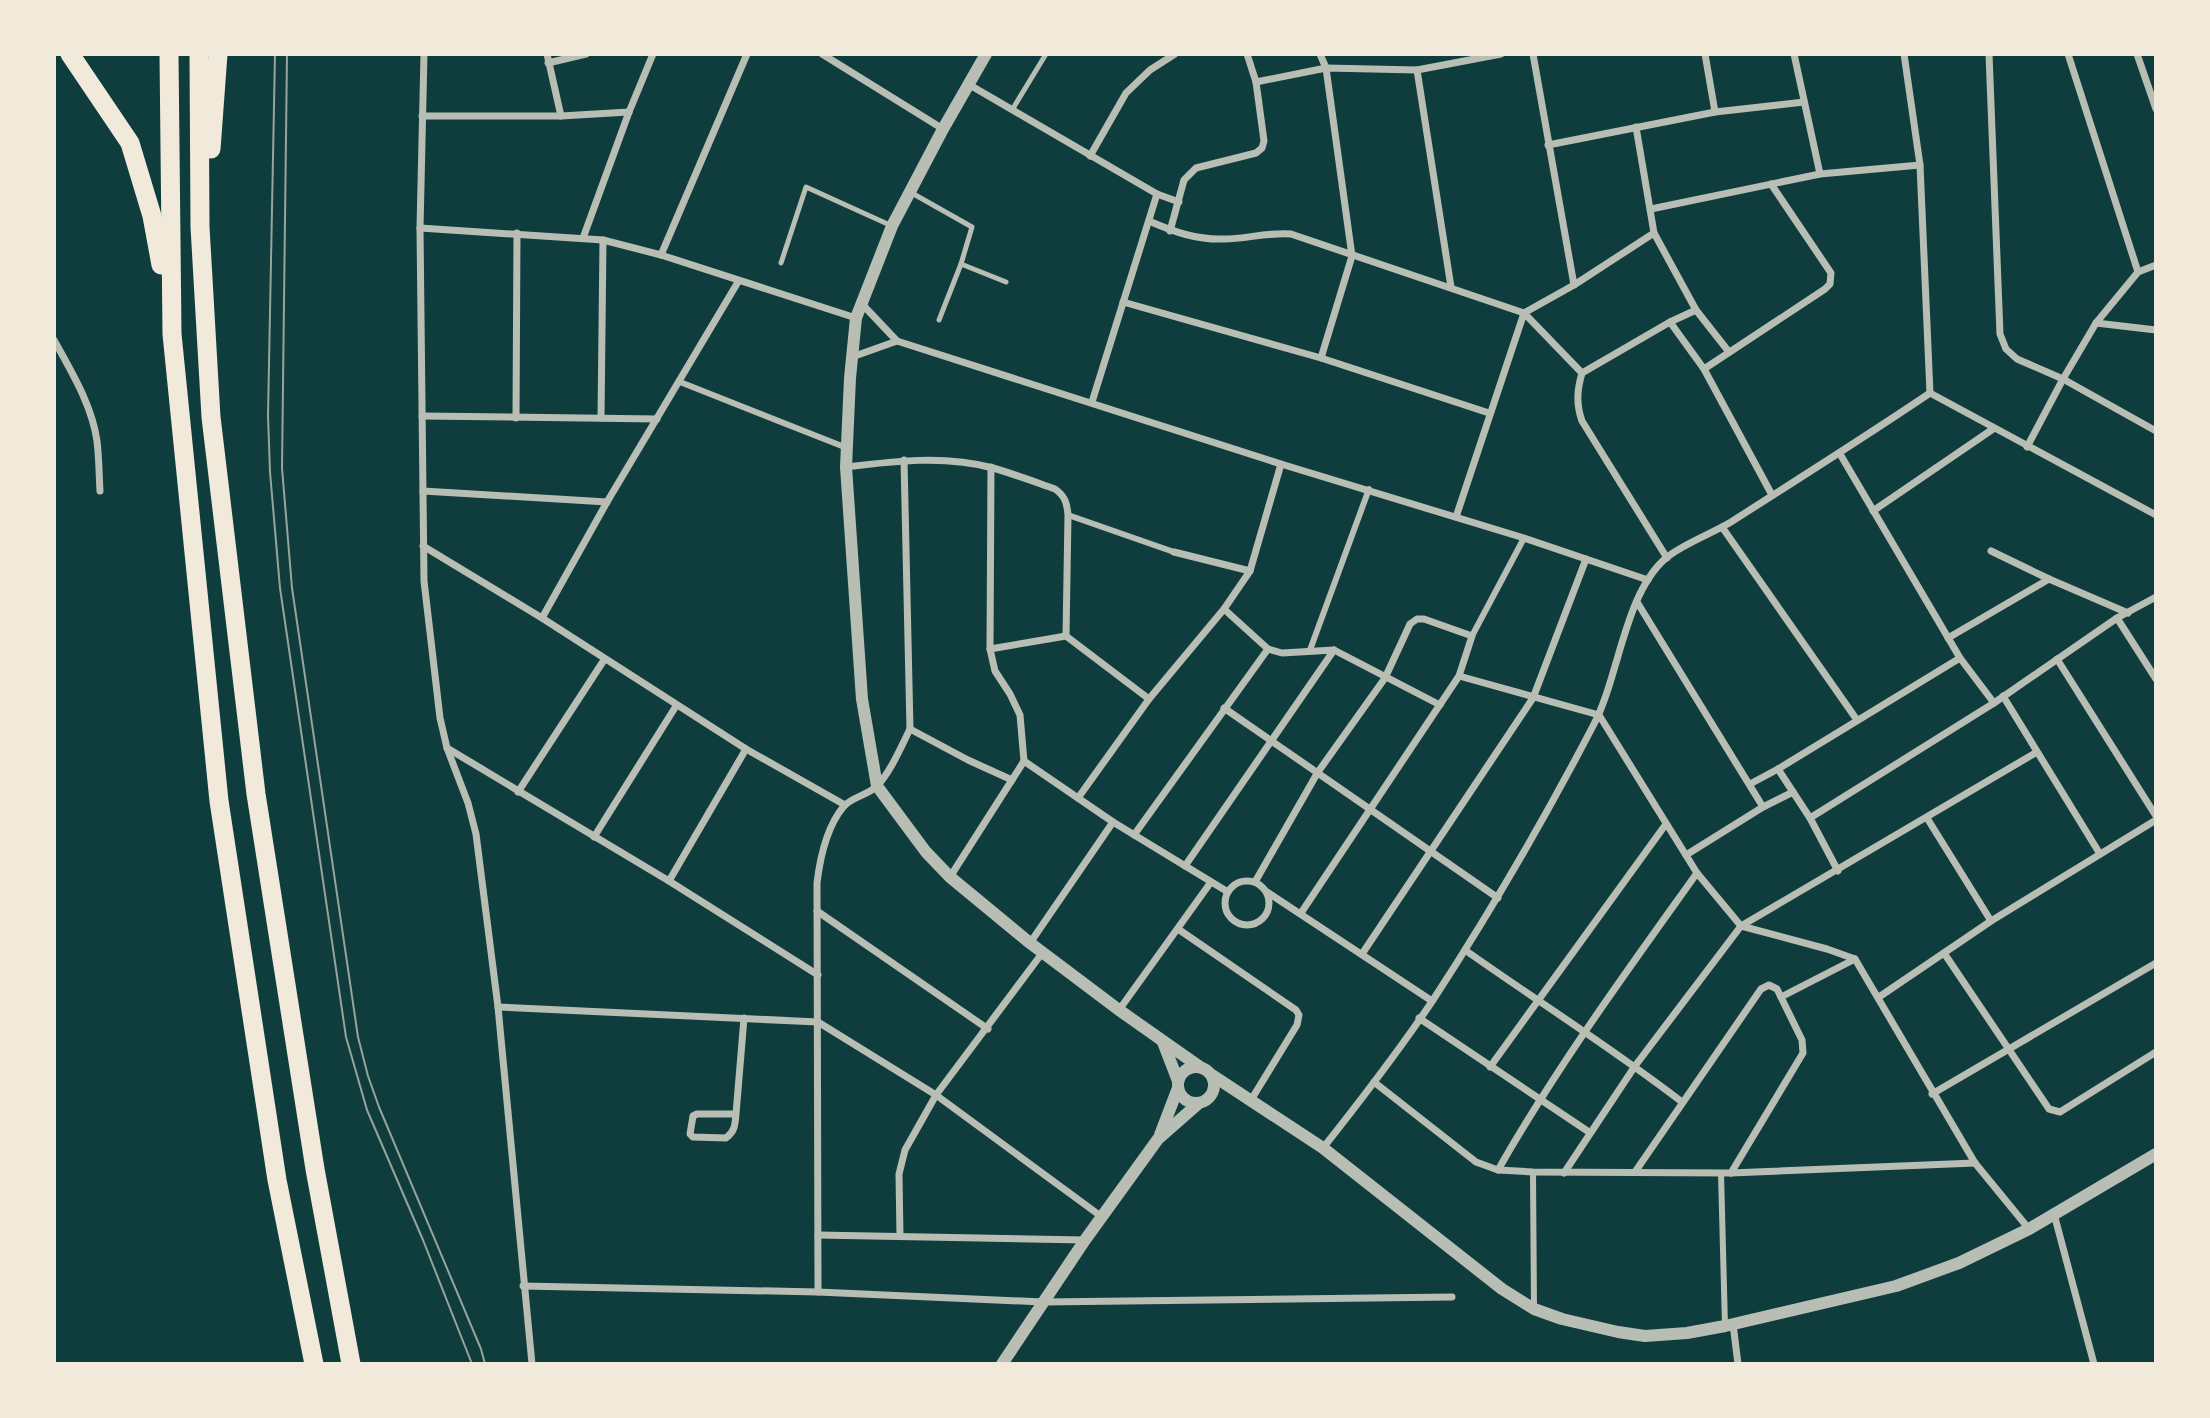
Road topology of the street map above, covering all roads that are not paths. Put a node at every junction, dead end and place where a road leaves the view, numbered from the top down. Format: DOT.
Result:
graph roads {
  1 [pos="70,54"];
  2 [pos="169,54"];
  3 [pos="199,54"];
  4 [pos="218,54"];
  5 [pos="424,54"];
  6 [pos="586,54"];
  7 [pos="653,54"];
  8 [pos="747,54"];
  9 [pos="822,54"];
  10 [pos="1045,54"];
  11 [pos="1175,54"];
  12 [pos="1247,54"];
  13 [pos="1320,54"];
  14 [pos="1501,54"];
  15 [pos="1533,54"];
  16 [pos="1705,54"];
  17 [pos="1794,54"];
  18 [pos="1989,54"];
  19 [pos="2068,54"];
  20 [pos="2137,54"];
  21 [pos="985,55"];
  22 [pos="1483,56"];
  23 [pos="1907,56"];
  24 [pos="547,58"];
  25 [pos="1326,68"];
  26 [pos="1417,70"];
  27 [pos="1255,82"];
  28 [pos="968,84"];
  29 [pos="1804,102"];
  30 [pos="2156,109"];
  31 [pos="1012,110"];
  32 [pos="629,112"];
  33 [pos="1715,112"];
  34 [pos="422,116"];
  35 [pos="561,116"];
  36 [pos="1636,127"];
  37 [pos="943,129"];
  38 [pos="1548,145"];
  39 [pos="1090,156"];
  40 [pos="1920,164"];
  41 [pos="1820,174"];
  42 [pos="1771,184"];
  43 [pos="910,192"];
  44 [pos="1157,194"];
  45 [pos="1179,202"];
  46 [pos="1651,209"];
  47 [pos="1149,221"];
  48 [pos="892,226"];
  49 [pos="200,227"];
  50 [pos="420,228"];
  51 [pos="1170,230"];
  52 [pos="517,233"];
  53 [pos="1654,233"];
  54 [pos="583,238"];
  55 [pos="603,240"];
  56 [pos="662,256"];
  57 [pos="1352,256"];
  58 [pos="781,263"];
  59 [pos="961,264"];
  60 [pos="2156,265"];
  61 [pos="2138,272"];
  62 [pos="738,282"];
  63 [pos="1006,282"];
  64 [pos="1574,285"];
  65 [pos="1451,287"];
  66 [pos="1123,302"];
  67 [pos="861,304"];
  68 [pos="1696,310"];
  69 [pos="1524,313"];
  70 [pos="856,318"];
  71 [pos="939,320"];
  72 [pos="1670,322"];
  73 [pos="2096,323"];
  74 [pos="2156,330"];
  75 [pos="172,334"];
  76 [pos="54,340"];
  77 [pos="897,341"];
  78 [pos="1729,352"];
  79 [pos="852,357"];
  80 [pos="1321,358"];
  81 [pos="1704,369"];
  82 [pos="1582,373"];
  83 [pos="2063,379"];
  84 [pos="680,382"];
  85 [pos="1930,393"];
  86 [pos="1092,402"];
  87 [pos="1489,413"];
  88 [pos="422,416"];
  89 [pos="516,418"];
  90 [pos="601,418"];
  91 [pos="657,419"];
  92 [pos="1993,429"];
  93 [pos="2156,431"];
  94 [pos="2026,447"];
  95 [pos="847,448"];
  96 [pos="1840,454"];
  97 [pos="904,460"];
  98 [pos="1282,464"];
  99 [pos="846,467"];
  100 [pos="991,467"];
  101 [pos="1368,489"];
  102 [pos="100,491"];
  103 [pos="423,491"];
  104 [pos="1772,495"];
  105 [pos="607,502"];
  106 [pos="1873,511"];
  107 [pos="1068,515"];
  108 [pos="2156,515"];
  109 [pos="1456,517"];
  110 [pos="1723,527"];
  111 [pos="1524,538"];
  112 [pos="423,547"];
  113 [pos="1991,551"];
  114 [pos="1174,552"];
  115 [pos="1667,558"];
  116 [pos="1586,559"];
  117 [pos="1250,571"];
  118 [pos="2049,579"];
  119 [pos="1648,580"];
  120 [pos="2156,597"];
  121 [pos="1637,602"];
  122 [pos="1224,609"];
  123 [pos="2129,613"];
  124 [pos="542,618"];
  125 [pos="2117,618"];
  126 [pos="1066,636"];
  127 [pos="1472,636"];
  128 [pos="1948,638"];
  129 [pos="990,649"];
  130 [pos="1268,649"];
  131 [pos="1310,650"];
  132 [pos="1334,650"];
  133 [pos="1960,658"];
  134 [pos="2057,659"];
  135 [pos="604,660"];
  136 [pos="1459,676"];
  137 [pos="1385,678"];
  138 [pos="2156,680"];
  139 [pos="2003,696"];
  140 [pos="1533,698"];
  141 [pos="1149,699"];
  142 [pos="1994,703"];
  143 [pos="1440,705"];
  144 [pos="676,706"];
  145 [pos="1224,708"];
  146 [pos="1599,715"];
  147 [pos="1857,720"];
  148 [pos="910,729"];
  149 [pos="1270,740"];
  150 [pos="447,748"];
  151 [pos="746,749"];
  152 [pos="2037,752"];
  153 [pos="1024,761"];
  154 [pos="1778,769"];
  155 [pos="1318,772"];
  156 [pos="1012,780"];
  157 [pos="1750,784"];
  158 [pos="877,786"];
  159 [pos="518,792"];
  160 [pos="1793,793"];
  161 [pos="1078,798"];
  162 [pos="845,805"];
  163 [pos="1370,807"];
  164 [pos="1763,807"];
  165 [pos="1810,818"];
  166 [pos="1927,818"];
  167 [pos="2156,818"];
  168 [pos="1113,822"];
  169 [pos="1666,824"];
  170 [pos="1134,835"];
  171 [pos="594,837"];
  172 [pos="1432,850"];
  173 [pos="1686,855"];
  174 [pos="2100,855"];
  175 [pos="1185,866"];
  176 [pos="1838,871"];
  177 [pos="1697,873"];
  178 [pos="950,877"];
  179 [pos="669,881"];
  180 [pos="1212,882"];
  181 [pos="1255,882"];
  182 [pos="1228,892"];
  183 [pos="1266,892"];
  184 [pos="1498,898"];
  185 [pos="817,911"];
  186 [pos="1301,913"];
  187 [pos="1992,921"];
  188 [pos="1741,926"];
  189 [pos="1178,929"];
  190 [pos="1030,943"];
  191 [pos="1465,950"];
  192 [pos="1043,952"];
  193 [pos="1944,953"];
  194 [pos="1362,954"];
  195 [pos="1855,959"];
  196 [pos="2156,963"];
  197 [pos="818,975"];
  198 [pos="1781,997"];
  199 [pos="1879,997"];
  200 [pos="1432,1001"];
  201 [pos="1537,1001"];
  202 [pos="498,1007"];
  203 [pos="1119,1010"];
  204 [pos="744,1018"];
  205 [pos="1419,1018"];
  206 [pos="818,1022"];
  207 [pos="988,1029"];
  208 [pos="1583,1032"];
  209 [pos="1163,1041"];
  210 [pos="2007,1049"];
  211 [pos="2156,1052"];
  212 [pos="1635,1066"];
  213 [pos="1200,1067"];
  214 [pos="1490,1067"];
  215 [pos="1212,1075"];
  216 [pos="1374,1082"];
  217 [pos="1178,1084"];
  218 [pos="1239,1093"];
  219 [pos="1932,1094"];
  220 [pos="936,1095"];
  221 [pos="1251,1100"];
  222 [pos="1538,1100"];
  223 [pos="1203,1101"];
  224 [pos="1682,1102"];
  225 [pos="736,1114"];
  226 [pos="1589,1132"];
  227 [pos="1158,1139"];
  228 [pos="1323,1148"];
  229 [pos="2156,1154"];
  230 [pos="1975,1163"];
  231 [pos="1498,1170"];
  232 [pos="1532,1172"];
  233 [pos="1635,1172"];
  234 [pos="1564,1173"];
  235 [pos="1721,1173"];
  236 [pos="1731,1173"];
  237 [pos="2054,1214"];
  238 [pos="1103,1217"];
  239 [pos="2029,1229"];
  240 [pos="818,1235"];
  241 [pos="900,1236"];
  242 [pos="1085,1240"];
  243 [pos="523,1286"];
  244 [pos="818,1292"];
  245 [pos="1452,1297"];
  246 [pos="1043,1302"];
  247 [pos="1534,1309"];
  248 [pos="1729,1325"];
  249 [pos="313,1361"];
  250 [pos="351,1364"];
  251 [pos="532,1364"];
  252 [pos="1002,1364"];
  253 [pos="1738,1364"];
  254 [pos="2094,1364"];
  1 -- 75 [label="highway"];
  2 -- 75 [label="highway"];
  3 -- 49 [label="highway"];
  4 -- 49 [label="highway"];
  5 -- 34 [label="street"];
  6 -- 24 [label="street"];
  7 -- 32 [label="street"];
  8 -- 56 [label="street"];
  9 -- 37 [label="street"];
  10 -- 31 [label="lane"];
  11 -- 39 [label="street"];
  12 -- 27 [label="street"];
  13 -- 25 [label="street"];
  14 -- 22 [label="street"];
  15 -- 38 [label="street"];
  16 -- 33 [label="street"];
  17 -- 29 [label="street"];
  18 -- 83 [label="street"];
  19 -- 61 [label="street"];
  20 -- 30 [label="street"];
  21 -- 28 [label="street"];
  22 -- 26 [label="street"];
  23 -- 40 [label="street"];
  24 -- 35 [label="street"];
  25 -- 26 [label="street"];
  25 -- 27 [label="street"];
  25 -- 57 [label="street"];
  26 -- 65 [label="street"];
  27 -- 45 [label="street"];
  28 -- 31 [label="street"];
  28 -- 37 [label="street"];
  29 -- 33 [label="street"];
  29 -- 41 [label="street"];
  31 -- 39 [label="street"];
  32 -- 35 [label="street"];
  32 -- 54 [label="street"];
  33 -- 36 [label="street"];
  34 -- 35 [label="street"];
  34 -- 50 [label="street"];
  36 -- 38 [label="street"];
  36 -- 46 [label="street"];
  37 -- 43 [label="street"];
  38 -- 64 [label="street"];
  39 -- 44 [label="street"];
  40 -- 41 [label="street"];
  40 -- 85 [label="street"];
  41 -- 42 [label="street"];
  42 -- 46 [label="street"];
  42 -- 78 [label="street"];
  43 -- 48 [label="street"];
  43 -- 59 [label="lane"];
  44 -- 45 [label="street"];
  44 -- 47 [label="street"];
  45 -- 51 [label="street"];
  46 -- 53 [label="street"];
  47 -- 51 [label="street"];
  47 -- 66 [label="street"];
  48 -- 58 [label="lane"];
  48 -- 67 [label="street"];
  49 -- 250 [label="highway"];
  50 -- 52 [label="street"];
  50 -- 88 [label="street"];
  51 -- 57 [label="street"];
  52 -- 54 [label="street"];
  52 -- 89 [label="street"];
  53 -- 64 [label="street"];
  53 -- 68 [label="street"];
  54 -- 55 [label="street"];
  55 -- 56 [label="street"];
  55 -- 90 [label="street"];
  56 -- 62 [label="street"];
  57 -- 65 [label="street"];
  57 -- 80 [label="street"];
  59 -- 63 [label="lane"];
  59 -- 71 [label="lane"];
  60 -- 61 [label="street"];
  61 -- 73 [label="street"];
  62 -- 70 [label="street"];
  62 -- 84 [label="street"];
  64 -- 69 [label="street"];
  65 -- 69 [label="street"];
  66 -- 80 [label="street"];
  66 -- 86 [label="street"];
  67 -- 70 [label="street"];
  67 -- 77 [label="street"];
  68 -- 72 [label="street"];
  68 -- 78 [label="street"];
  69 -- 82 [label="street"];
  69 -- 87 [label="street"];
  70 -- 79 [label="street"];
  72 -- 81 [label="street"];
  72 -- 82 [label="street"];
  73 -- 74 [label="street"];
  73 -- 83 [label="street"];
  75 -- 249 [label="highway"];
  76 -- 102 [label="street"];
  77 -- 79 [label="street"];
  77 -- 86 [label="street"];
  78 -- 81 [label="street"];
  79 -- 95 [label="street"];
  80 -- 87 [label="street"];
  81 -- 104 [label="street"];
  82 -- 115 [label="street"];
  83 -- 93 [label="street"];
  83 -- 94 [label="street"];
  84 -- 91 [label="street"];
  84 -- 95 [label="street"];
  85 -- 92 [label="street"];
  85 -- 96 [label="street"];
  86 -- 98 [label="street"];
  87 -- 109 [label="street"];
  88 -- 89 [label="street"];
  88 -- 103 [label="street"];
  89 -- 90 [label="street"];
  90 -- 91 [label="street"];
  91 -- 105 [label="street"];
  92 -- 94 [label="street"];
  92 -- 106 [label="street"];
  94 -- 108 [label="street"];
  95 -- 99 [label="street"];
  96 -- 104 [label="street"];
  96 -- 106 [label="street"];
  97 -- 99 [label="street"];
  97 -- 100 [label="street"];
  97 -- 148 [label="street"];
  98 -- 101 [label="street"];
  98 -- 117 [label="street"];
  99 -- 158 [label="street"];
  100 -- 107 [label="street"];
  100 -- 129 [label="street"];
  101 -- 109 [label="street"];
  101 -- 131 [label="street"];
  103 -- 105 [label="street"];
  103 -- 112 [label="street"];
  104 -- 110 [label="street"];
  105 -- 124 [label="street"];
  106 -- 128 [label="street"];
  107 -- 114 [label="street"];
  107 -- 126 [label="street"];
  109 -- 111 [label="street"];
  110 -- 115 [label="street"];
  110 -- 147 [label="street"];
  111 -- 116 [label="street"];
  111 -- 127 [label="street"];
  112 -- 124 [label="street"];
  112 -- 150 [label="street"];
  113 -- 118 [label="street"];
  114 -- 117 [label="street"];
  115 -- 119 [label="street"];
  116 -- 119 [label="street"];
  116 -- 140 [label="street"];
  117 -- 122 [label="street"];
  118 -- 123 [label="street"];
  118 -- 128 [label="street"];
  119 -- 121 [label="street"];
  120 -- 123 [label="street"];
  121 -- 146 [label="street"];
  121 -- 157 [label="street"];
  122 -- 130 [label="street"];
  122 -- 141 [label="street"];
  123 -- 125 [label="street"];
  124 -- 135 [label="street"];
  125 -- 134 [label="street"];
  125 -- 138 [label="street"];
  126 -- 129 [label="street"];
  126 -- 141 [label="street"];
  127 -- 136 [label="street"];
  127 -- 137 [label="street"];
  128 -- 133 [label="street"];
  129 -- 153 [label="street"];
  130 -- 131 [label="street"];
  130 -- 145 [label="street"];
  131 -- 132 [label="street"];
  132 -- 137 [label="street"];
  132 -- 149 [label="street"];
  133 -- 142 [label="street"];
  133 -- 147 [label="street"];
  134 -- 139 [label="street"];
  134 -- 167 [label="street"];
  135 -- 144 [label="street"];
  135 -- 159 [label="street"];
  136 -- 140 [label="street"];
  136 -- 143 [label="street"];
  137 -- 143 [label="street"];
  137 -- 155 [label="street"];
  139 -- 142 [label="street"];
  139 -- 152 [label="street"];
  140 -- 146 [label="street"];
  140 -- 172 [label="street"];
  141 -- 161 [label="street"];
  142 -- 165 [label="street"];
  143 -- 163 [label="street"];
  144 -- 151 [label="street"];
  144 -- 171 [label="street"];
  145 -- 149 [label="street"];
  145 -- 170 [label="street"];
  146 -- 169 [label="street"];
  146 -- 184 [label="street"];
  147 -- 154 [label="street"];
  148 -- 156 [label="street"];
  148 -- 158 [label="street"];
  149 -- 155 [label="street"];
  149 -- 175 [label="street"];
  150 -- 159 [label="street"];
  150 -- 202 [label="street"];
  151 -- 162 [label="street"];
  151 -- 179 [label="street"];
  152 -- 166 [label="street"];
  152 -- 174 [label="street"];
  153 -- 156 [label="street"];
  153 -- 161 [label="street"];
  154 -- 157 [label="street"];
  154 -- 160 [label="street"];
  155 -- 163 [label="street"];
  155 -- 181 [label="street"];
  156 -- 178 [label="street"];
  157 -- 164 [label="street"];
  158 -- 162 [label="street"];
  158 -- 178 [label="street"];
  159 -- 171 [label="street"];
  160 -- 164 [label="street"];
  160 -- 165 [label="street"];
  161 -- 168 [label="street"];
  162 -- 185 [label="street"];
  163 -- 172 [label="street"];
  163 -- 186 [label="street"];
  164 -- 173 [label="street"];
  165 -- 176 [label="street"];
  166 -- 176 [label="street"];
  166 -- 187 [label="street"];
  167 -- 174 [label="street"];
  168 -- 170 [label="street"];
  168 -- 190 [label="street"];
  169 -- 173 [label="street"];
  169 -- 201 [label="street"];
  170 -- 175 [label="street"];
  171 -- 179 [label="street"];
  172 -- 184 [label="street"];
  172 -- 194 [label="street"];
  173 -- 177 [label="street"];
  174 -- 187 [label="street"];
  175 -- 180 [label="street"];
  176 -- 188 [label="street"];
  177 -- 188 [label="street"];
  177 -- 208 [label="street"];
  178 -- 190 [label="street"];
  179 -- 197 [label="street"];
  180 -- 182 [label="street"];
  180 -- 189 [label="street"];
  181 -- 182 [label="street"];
  181 -- 183 [label="street"];
  182 -- 183 [label="street"];
  183 -- 186 [label="street"];
  184 -- 191 [label="street"];
  185 -- 197 [label="street"];
  185 -- 207 [label="street"];
  186 -- 194 [label="street"];
  187 -- 193 [label="street"];
  188 -- 195 [label="street"];
  188 -- 212 [label="street"];
  189 -- 203 [label="street"];
  189 -- 221 [label="street"];
  190 -- 192 [label="street"];
  191 -- 200 [label="street"];
  191 -- 201 [label="street"];
  192 -- 203 [label="street"];
  192 -- 207 [label="street"];
  193 -- 199 [label="street"];
  193 -- 210 [label="street"];
  194 -- 200 [label="street"];
  195 -- 198 [label="street"];
  195 -- 199 [label="street"];
  196 -- 210 [label="street"];
  197 -- 206 [label="street"];
  198 -- 224 [label="street"];
  198 -- 236 [label="street"];
  199 -- 219 [label="street"];
  200 -- 205 [label="street"];
  201 -- 208 [label="street"];
  201 -- 214 [label="street"];
  202 -- 204 [label="street"];
  202 -- 243 [label="street"];
  203 -- 209 [label="street"];
  204 -- 206 [label="street"];
  204 -- 225 [label="street"];
  205 -- 214 [label="street"];
  205 -- 216 [label="street"];
  206 -- 220 [label="street"];
  206 -- 240 [label="street"];
  207 -- 220 [label="street"];
  208 -- 212 [label="street"];
  208 -- 222 [label="street"];
  209 -- 213 [label="street"];
  209 -- 217 [label="street"];
  210 -- 211 [label="street"];
  210 -- 219 [label="street"];
  212 -- 224 [label="street"];
  212 -- 226 [label="street"];
  213 -- 215 [label="street"];
  213 -- 217 [label="street"];
  214 -- 222 [label="street"];
  215 -- 218 [label="street"];
  215 -- 223 [label="street"];
  216 -- 228 [label="street"];
  216 -- 231 [label="street"];
  217 -- 223 [label="street"];
  217 -- 227 [label="street"];
  218 -- 221 [label="street"];
  218 -- 223 [label="street"];
  219 -- 230 [label="street"];
  220 -- 238 [label="street"];
  220 -- 241 [label="street"];
  221 -- 228 [label="street"];
  222 -- 226 [label="street"];
  222 -- 231 [label="street"];
  223 -- 227 [label="street"];
  224 -- 233 [label="street"];
  225 -- 225 [label="street"];
  226 -- 234 [label="street"];
  227 -- 238 [label="street"];
  228 -- 247 [label="street"];
  229 -- 237 [label="street"];
  230 -- 236 [label="street"];
  230 -- 239 [label="street"];
  231 -- 232 [label="street"];
  232 -- 234 [label="street"];
  232 -- 247 [label="street"];
  233 -- 234 [label="street"];
  233 -- 235 [label="street"];
  235 -- 236 [label="street"];
  235 -- 248 [label="street"];
  237 -- 239 [label="street"];
  237 -- 254 [label="street"];
  238 -- 242 [label="street"];
  239 -- 248 [label="street"];
  240 -- 241 [label="street"];
  240 -- 244 [label="street"];
  241 -- 242 [label="street"];
  242 -- 246 [label="street"];
  243 -- 244 [label="street"];
  243 -- 251 [label="street"];
  244 -- 246 [label="street"];
  245 -- 246 [label="street"];
  246 -- 252 [label="street"];
  247 -- 248 [label="street"];
  248 -- 253 [label="street"];
}
